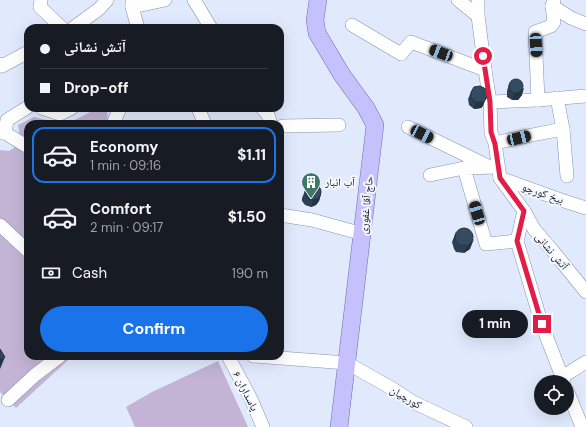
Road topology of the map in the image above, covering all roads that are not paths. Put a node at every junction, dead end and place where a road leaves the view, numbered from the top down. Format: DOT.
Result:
graph roads {
  1 [pos="41,0"];
  2 [pos="107,0"];
  3 [pos="165,0"];
  4 [pos="194,0"];
  5 [pos="318,0"];
  6 [pos="458,0"];
  7 [pos="478,0"];
  8 [pos="553,3"];
  9 [pos="132,4"];
  10 [pos="478,16"];
  11 [pos="58,24"];
  12 [pos="79,24"];
  13 [pos="137,24"];
  14 [pos="209,24"];
  15 [pos="586,24"];
  16 [pos="352,25"];
  17 [pos="24,54"];
  18 [pos="1,66"];
  19 [pos="485,70"];
  20 [pos="557,98"];
  21 [pos="586,98"];
  22 [pos="538,100"];
  23 [pos="490,102"];
  24 [pos="24,109"];
  25 [pos="54,112"];
  26 [pos="64,112"];
  27 [pos="339,125"];
  28 [pos="284,126"];
  29 [pos="408,127"];
  30 [pos="563,129"];
  31 [pos="2,133"];
  32 [pos="495,144"];
  33 [pos="24,146"];
  34 [pos="464,168"];
  35 [pos="496,171"];
  36 [pos="430,175"];
  37 [pos="567,176"];
  38 [pos="586,208"];
  39 [pos="524,211"];
  40 [pos="284,215"];
  41 [pos="0,225"];
  42 [pos="363,234"];
  43 [pos="517,241"];
  44 [pos="24,247"];
  45 [pos="586,292"];
  46 [pos="284,358"];
  47 [pos="55,360"];
  48 [pos="230,360"];
  49 [pos="586,362"];
  50 [pos="347,363"];
  51 [pos="561,375"];
  52 [pos="568,375"];
  53 [pos="8,400"];
  54 [pos="574,407"];
  55 [pos="263,427"];
  56 [pos="339,427"];
  57 [pos="466,427"];
  58 [pos="582,427"];
  1 -- 11 [label="street"];
  2 -- 12 [label="street"];
  3 -- 9 [label="street"];
  4 -- 14 [label="street"];
  5 -- 42 [label="main road, حاج آقا غفوری"];
  6 -- 10 [label="street"];
  7 -- 10 [label="street, آتش نشانی"];
  8 -- 15 [label="street"];
  8 -- 22 [label="street"];
  9 -- 13 [label="street"];
  10 -- 19 [label="street, آتش نشانی"];
  16 -- 19 [label="street"];
  17 -- 18 [label="street"];
  19 -- 23 [label="street, آتش نشانی"];
  20 -- 21 [label="street"];
  20 -- 22 [label="street"];
  20 -- 30 [label="street"];
  22 -- 23 [label="street"];
  23 -- 32 [label="street, آتش نشانی"];
  24 -- 31 [label="street"];
  25 -- 26 [label="street"];
  27 -- 28 [label="street"];
  29 -- 35 [label="street, بیخ کورچو"];
  30 -- 32 [label="street"];
  30 -- 37 [label="street"];
  31 -- 33 [label="street"];
  32 -- 35 [label="street, آتش نشانی"];
  34 -- 35 [label="street"];
  34 -- 36 [label="street"];
  34 -- 43 [label="street"];
  35 -- 38 [label="street, بیخ کورچو"];
  35 -- 39 [label="street, آتش نشانی"];
  39 -- 43 [label="street"];
  39 -- 45 [label="street, آتش نشانی"];
  40 -- 42 [label="street"];
  41 -- 44 [label="street"];
  42 -- 50 [label="main road, حاج آقا غفوری"];
  43 -- 51 [label="street"];
  46 -- 50 [label="street"];
  47 -- 53 [label="street"];
  48 -- 55 [label="street, پاسداران ۶"];
  49 -- 52 [label="street"];
  50 -- 56 [label="main road, حاج آقا غفوری"];
  50 -- 57 [label="street, کورچیان"];
  54 -- 58 [label="street"];
}
